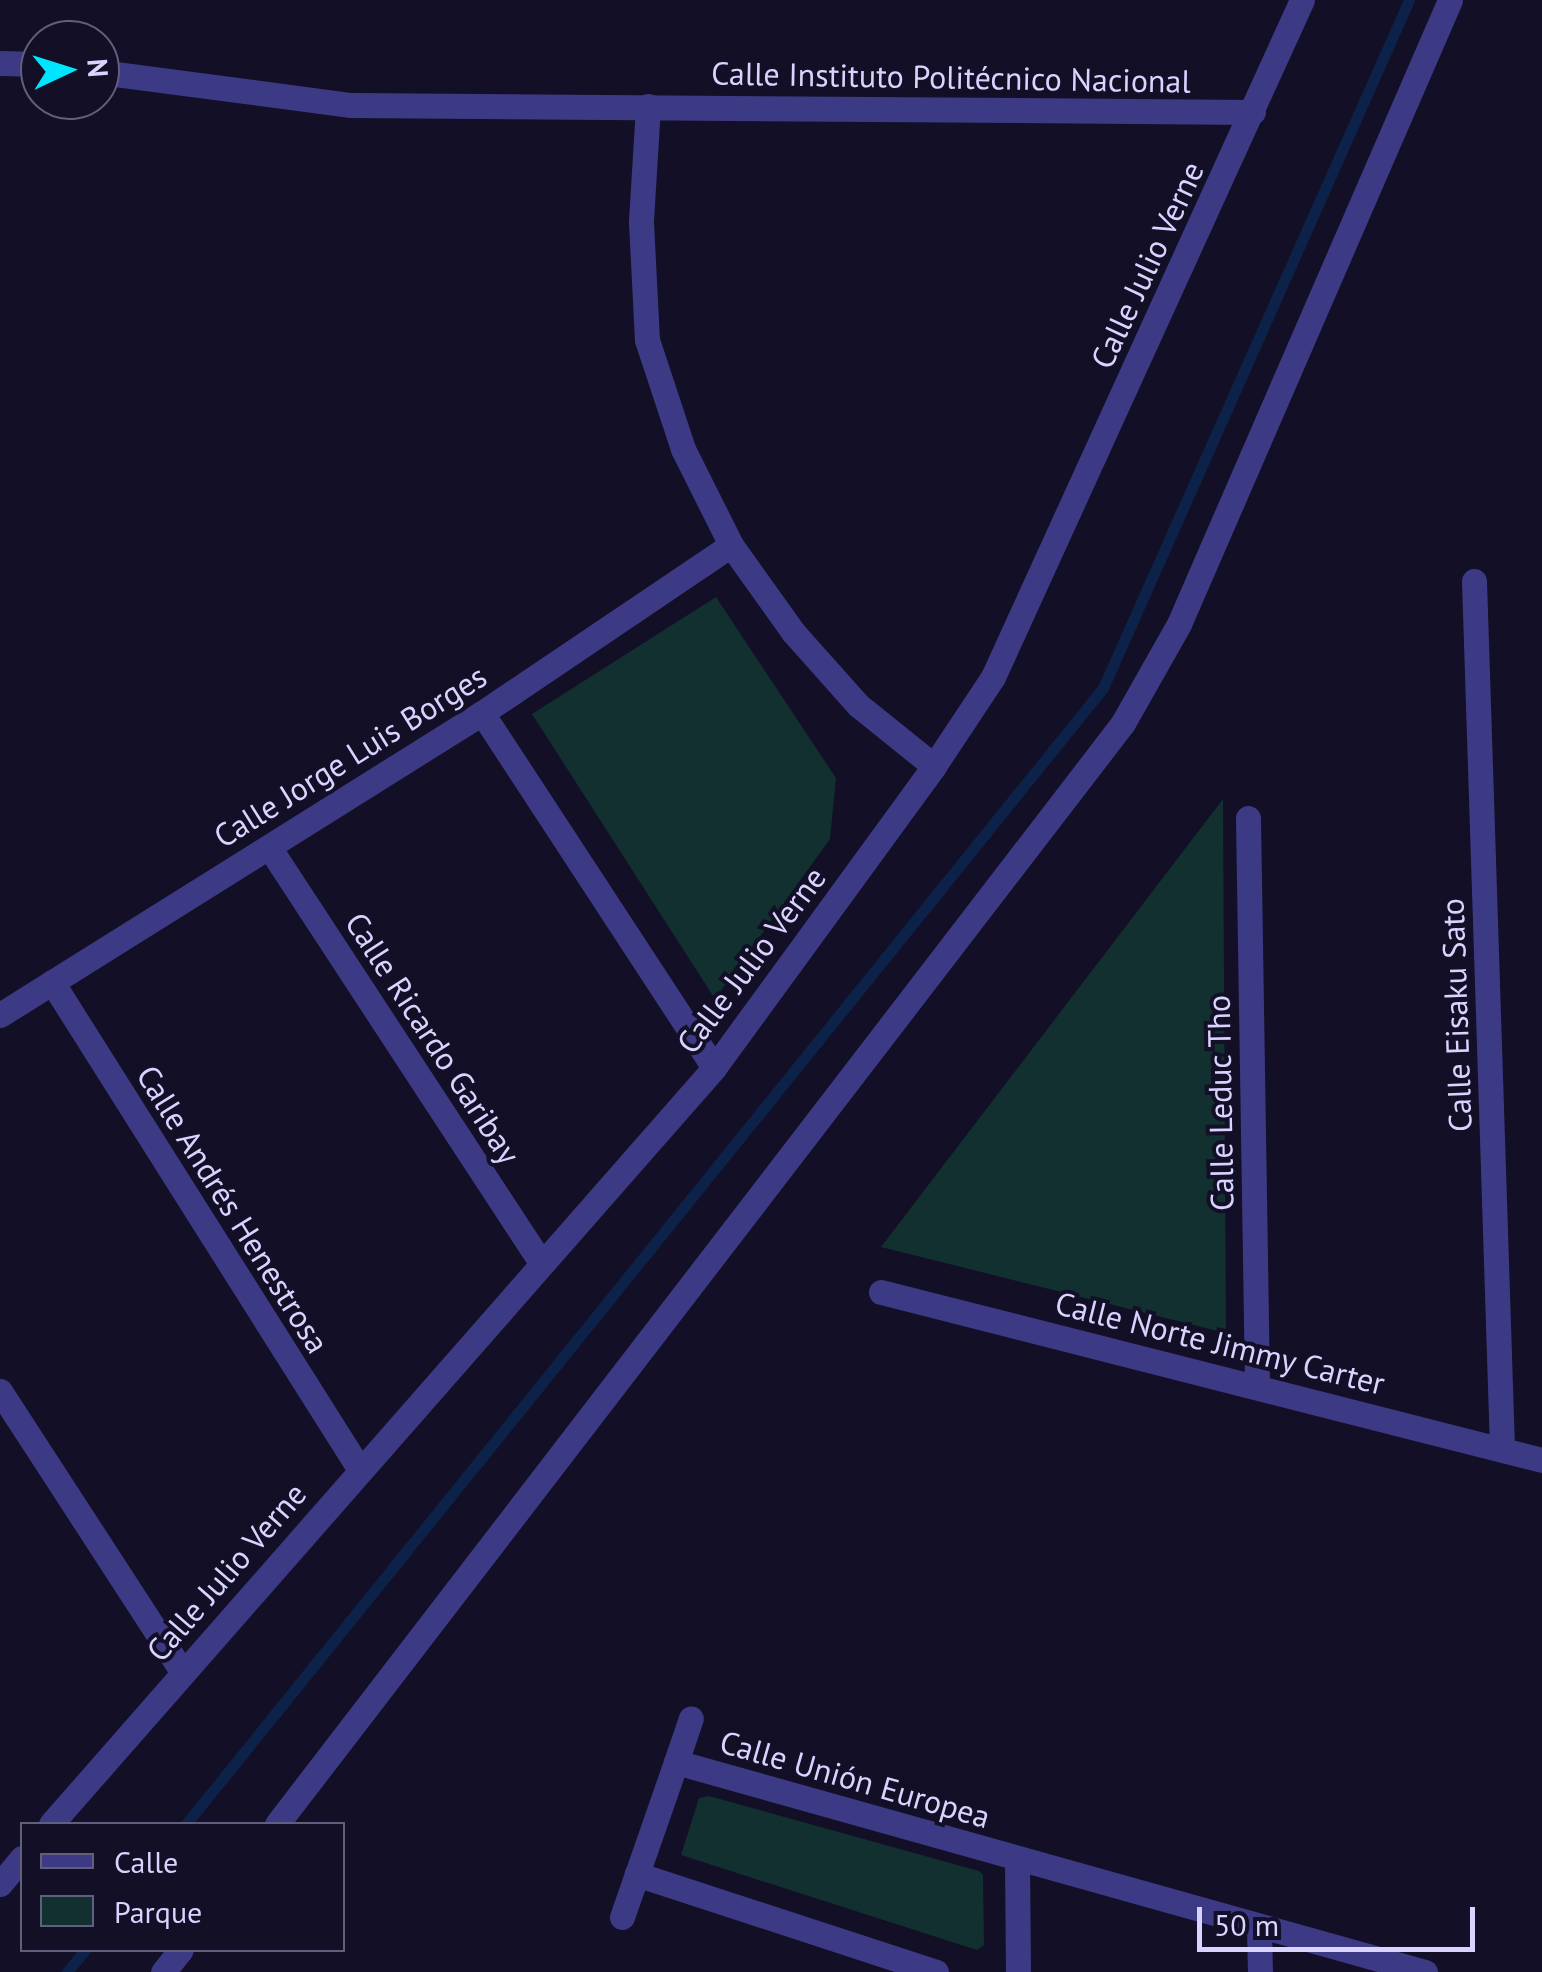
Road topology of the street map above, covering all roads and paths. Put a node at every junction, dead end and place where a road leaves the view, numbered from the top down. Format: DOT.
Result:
graph roads {
  1 [pos="1302,0"];
  2 [pos="1450,0"];
  3 [pos="120,75"];
  4 [pos="648,106"];
  5 [pos="1253,112"];
  6 [pos="731,545"];
  7 [pos="1474,581"];
  8 [pos="482,713"];
  9 [pos="934,766"];
  10 [pos="1248,818"];
  11 [pos="269,847"];
  12 [pos="52,982"];
  13 [pos="0,1015"];
  14 [pos="714,1068"];
  15 [pos="542,1264"];
  16 [pos="882,1292"];
  17 [pos="1257,1386"];
  18 [pos="0,1391"];
  19 [pos="1502,1447"];
  20 [pos="1542,1460"];
  21 [pos="360,1470"];
  22 [pos="182,1671"];
  23 [pos="691,1718"];
  24 [pos="676,1762"];
  25 [pos="53,1822"];
  26 [pos="280,1822"];
  27 [pos="1017,1858"];
  28 [pos="20,1860"];
  29 [pos="637,1874"];
  30 [pos="0,1884"];
  31 [pos="622,1917"];
  32 [pos="1259,1928"];
  33 [pos="179,1952"];
  34 [pos="164,1972"];
  35 [pos="936,1972"];
  36 [pos="1018,1972"];
  37 [pos="1260,1972"];
  38 [pos="1426,1972"];
  1 -- 5 [label="street, Calle Julio Verne"];
  2 -- 26 [label="street"];
  3 -- 4 [label="street, Calle Instituto Politécnico Nacional"];
  4 -- 5 [label="street, Calle Instituto Politécnico Nacional"];
  4 -- 6 [label="street"];
  5 -- 9 [label="street, Calle Julio Verne"];
  6 -- 8 [label="street, Calle Jorge Luis Borges"];
  6 -- 9 [label="street"];
  7 -- 19 [label="street, Calle Eisaku Sato"];
  8 -- 11 [label="street, Calle Jorge Luis Borges"];
  8 -- 14 [label="street"];
  9 -- 14 [label="street, Calle Julio Verne"];
  10 -- 17 [label="street, Calle Leduc Tho"];
  11 -- 12 [label="street, Calle Jorge Luis Borges"];
  11 -- 15 [label="street, Calle Ricardo Garibay"];
  12 -- 13 [label="street, Calle Jorge Luis Borges"];
  12 -- 21 [label="street, Calle Andrés Henestrosa"];
  14 -- 15 [label="street, Calle Julio Verne"];
  15 -- 21 [label="street, Calle Julio Verne"];
  16 -- 17 [label="street, Calle Norte Jimmy Carter"];
  17 -- 19 [label="street, Calle Norte Jimmy Carter"];
  18 -- 22 [label="street"];
  19 -- 20 [label="street, Calle Norte Jimmy Carter"];
  21 -- 22 [label="street, Calle Julio Verne"];
  22 -- 25 [label="street, Calle Julio Verne"];
  23 -- 24 [label="street, Calle Unión Europea"];
  24 -- 27 [label="street, Calle Unión Europea"];
  24 -- 29 [label="street, Calle Unión Europea"];
  27 -- 32 [label="street, Calle Unión Europea"];
  27 -- 36 [label="street, Calle Unión Europea"];
  28 -- 30 [label="street"];
  29 -- 31 [label="street, Calle Unión Europea"];
  29 -- 35 [label="street"];
  32 -- 37 [label="street"];
  32 -- 38 [label="street, Calle Unión Europea"];
  33 -- 34 [label="street"];
}
